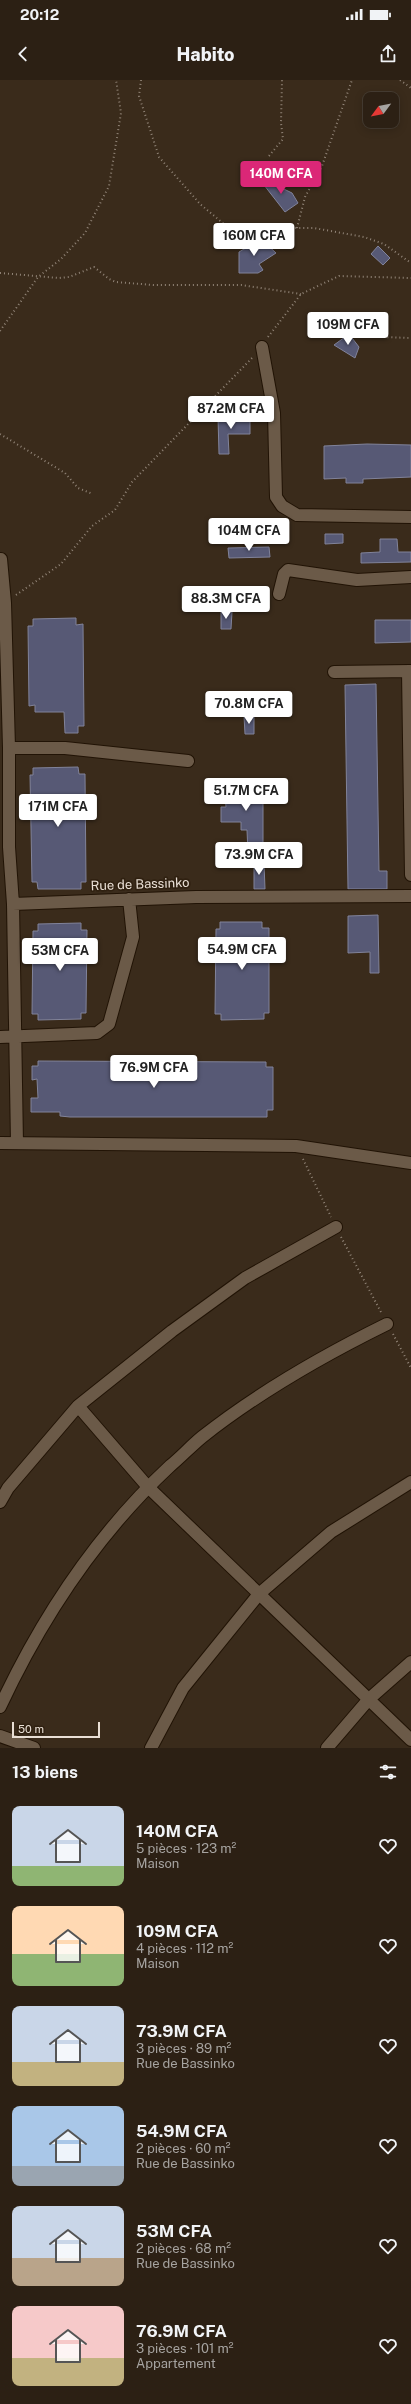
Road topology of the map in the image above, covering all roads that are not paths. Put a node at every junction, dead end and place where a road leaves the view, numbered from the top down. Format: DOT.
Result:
graph roads {
  1 [pos="262,348"];
  2 [pos="411,517"];
  3 [pos="0,559"];
  4 [pos="411,577"];
  5 [pos="279,594"];
  6 [pos="410,671"];
  7 [pos="334,672"];
  8 [pos="9,748"];
  9 [pos="188,761"];
  10 [pos="4,847"];
  11 [pos="411,875"];
  12 [pos="411,896"];
  13 [pos="129,899"];
  14 [pos="14,904"];
  15 [pos="0,1037"];
  16 [pos="15,1037"];
  17 [pos="0,1143"];
  18 [pos="17,1143"];
  19 [pos="411,1163"];
  20 [pos="336,1228"];
  21 [pos="387,1324"];
  22 [pos="78,1406"];
  23 [pos="411,1482"];
  24 [pos="148,1487"];
  25 [pos="0,1502"];
  26 [pos="259,1594"];
  27 [pos="411,1662"];
  28 [pos="369,1699"];
  29 [pos="0,1707"];
  30 [pos="0,1736"];
  31 [pos="411,1740"];
  32 [pos="34,1748"];
  33 [pos="151,1748"];
  34 [pos="328,1748"];
  1 -- 2 [label="street"];
  3 -- 8 [label="street"];
  4 -- 5 [label="street"];
  6 -- 7 [label="street"];
  6 -- 11 [label="street"];
  8 -- 9 [label="street"];
  8 -- 10 [label="street"];
  10 -- 14 [label="street"];
  12 -- 13 [label="street, Rue de Bassinko"];
  13 -- 14 [label="street, Rue de Bassinko"];
  13 -- 16 [label="street"];
  14 -- 16 [label="street"];
  15 -- 16 [label="street"];
  16 -- 18 [label="street"];
  17 -- 18 [label="street"];
  18 -- 19 [label="street"];
  20 -- 22 [label="street"];
  21 -- 24 [label="street"];
  22 -- 24 [label="street"];
  22 -- 25 [label="street"];
  23 -- 26 [label="street"];
  24 -- 26 [label="street"];
  24 -- 29 [label="street"];
  26 -- 28 [label="street"];
  26 -- 33 [label="street"];
  27 -- 28 [label="street"];
  28 -- 31 [label="street"];
  28 -- 34 [label="street"];
  30 -- 32 [label="street"];
}
